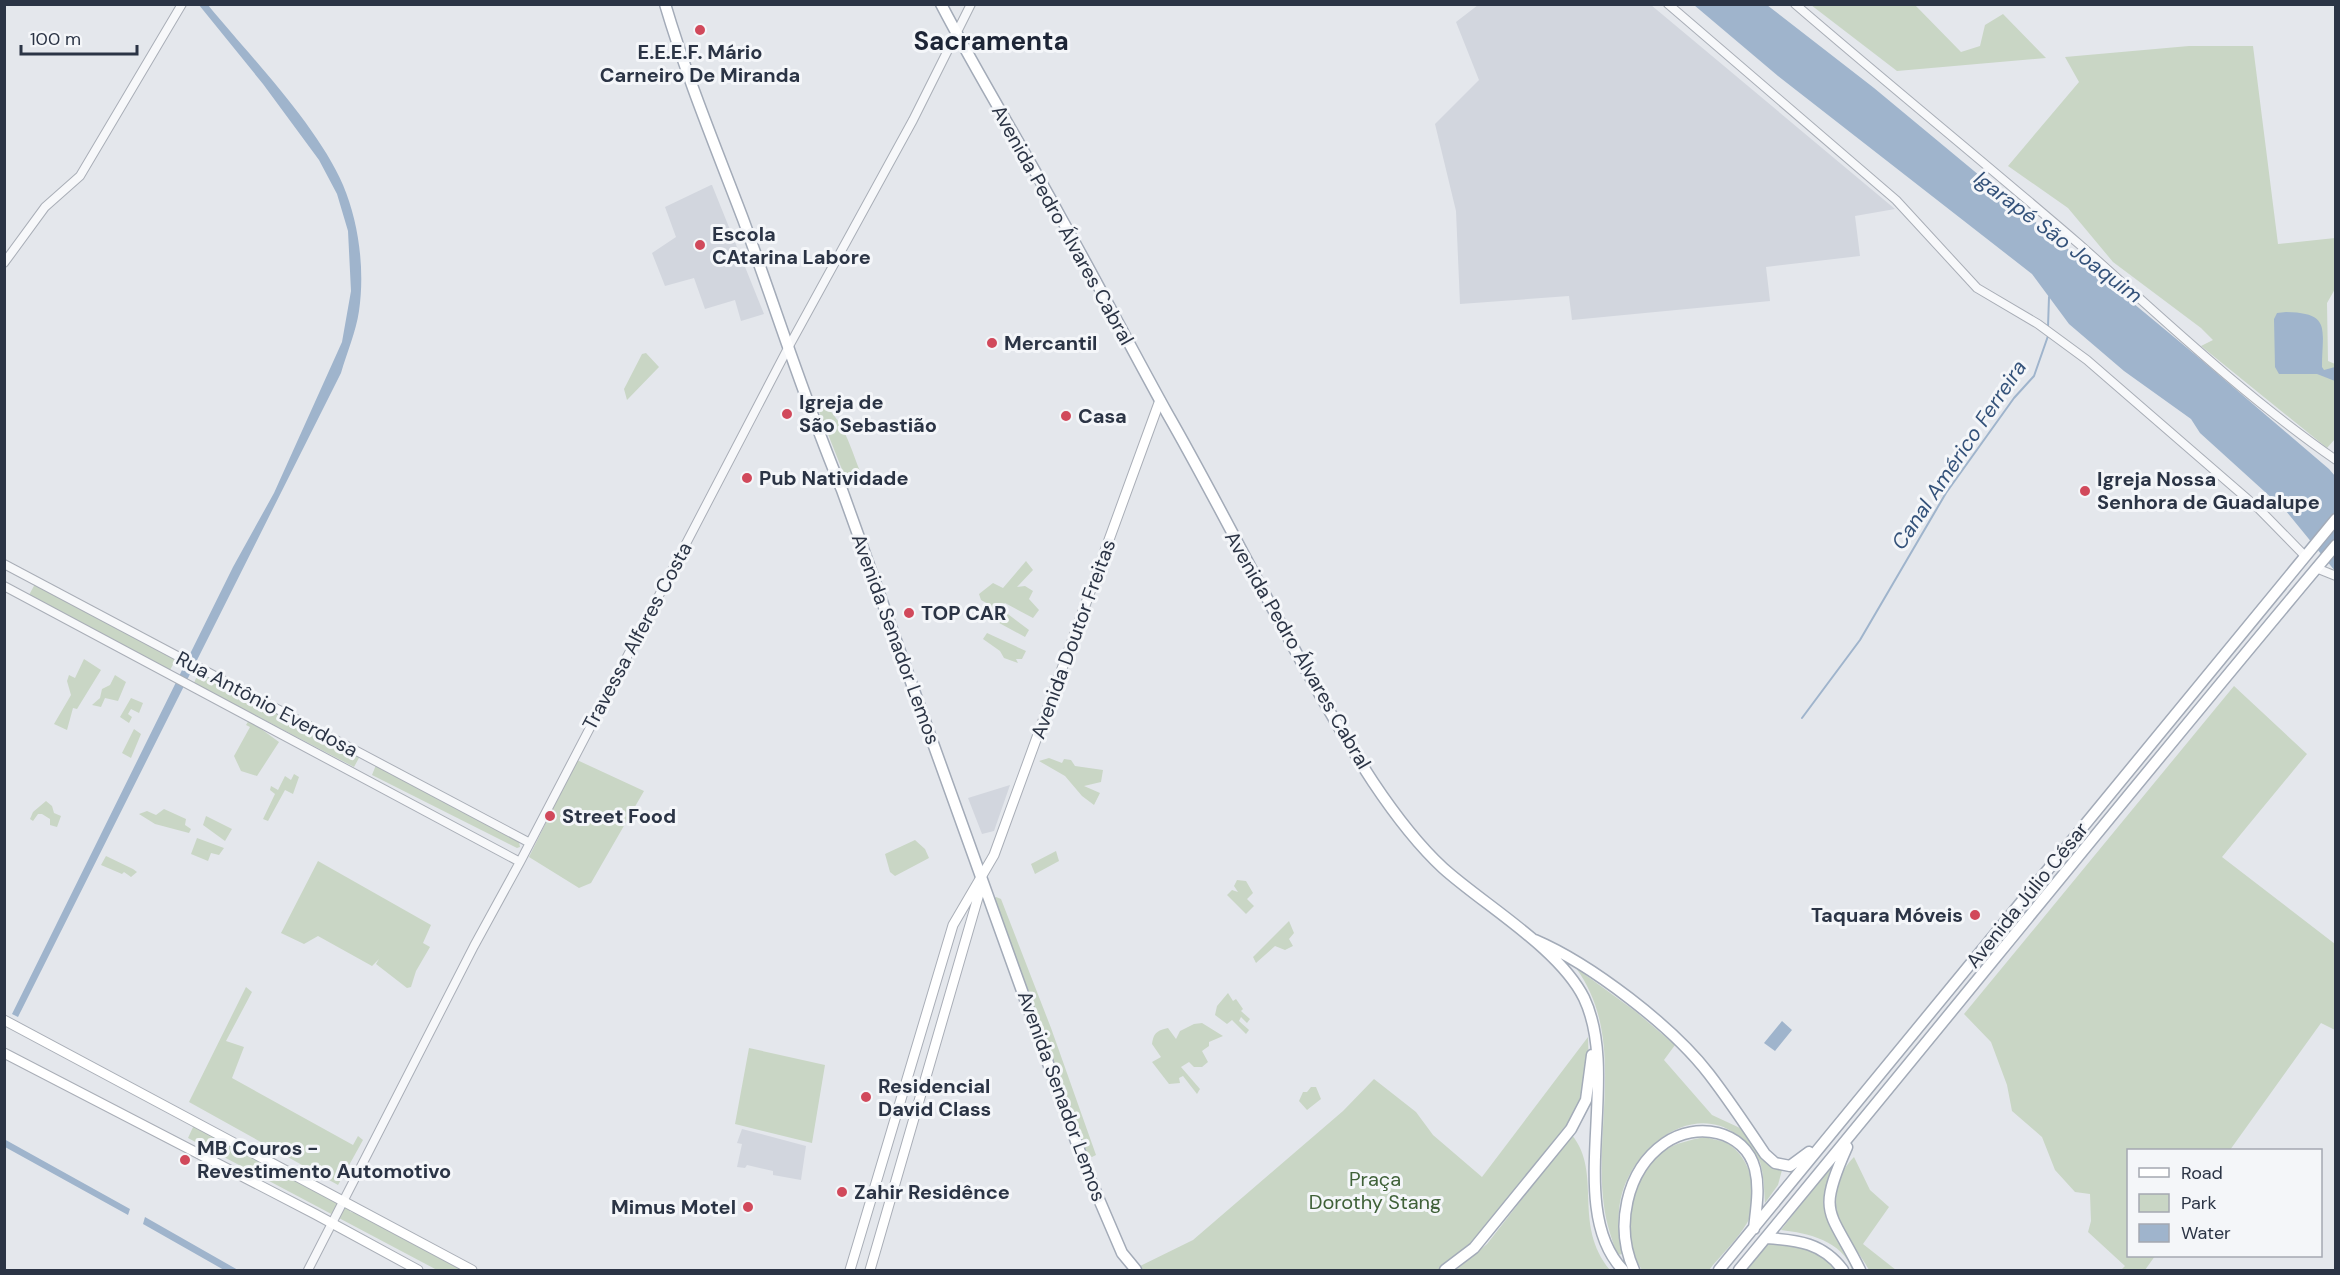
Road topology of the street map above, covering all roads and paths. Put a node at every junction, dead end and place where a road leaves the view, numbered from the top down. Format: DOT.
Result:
graph roads {
  1 [pos="182,4"];
  2 [pos="665,4"];
  3 [pos="941,4"];
  4 [pos="971,4"];
  5 [pos="1668,4"];
  6 [pos="1795,4"];
  7 [pos="956,34"];
  8 [pos="4,263"];
  9 [pos="788,348"];
  10 [pos="1160,400"];
  11 [pos="2336,460"];
  12 [pos="2336,519"];
  13 [pos="2336,545"];
  14 [pos="2305,556"];
  15 [pos="4,564"];
  16 [pos="2316,567"];
  17 [pos="2336,576"];
  18 [pos="4,586"];
  19 [pos="530,843"];
  20 [pos="520,862"];
  21 [pos="983,878"];
  22 [pos="1532,939"];
  23 [pos="4,1020"];
  24 [pos="922,1031"];
  25 [pos="939,1036"];
  26 [pos="1596,1040"];
  27 [pos="4,1053"];
  28 [pos="913,1059"];
  29 [pos="930,1066"];
  30 [pos="1851,1110"];
  31 [pos="1853,1135"];
  32 [pos="343,1202"];
  33 [pos="331,1223"];
  34 [pos="1754,1229"];
  35 [pos="1766,1238"];
  36 [pos="308,1270"];
  37 [pos="418,1270"];
  38 [pos="472,1270"];
  39 [pos="850,1270"];
  40 [pos="870,1270"];
  41 [pos="1136,1270"];
  42 [pos="1445,1270"];
  43 [pos="1623,1270"];
  44 [pos="1634,1270"];
  45 [pos="1719,1270"];
  46 [pos="1739,1270"];
  47 [pos="1843,1270"];
  48 [pos="1860,1270"];
  1 -- 8 [label="street"];
  2 -- 9 [label="main road, Avenida Senador Lemos"];
  3 -- 7 [label="main road, Avenida Pedro Álvares Cabral"];
  4 -- 7 [label="street, Travessa Alferes Costa"];
  5 -- 14 [label="street"];
  6 -- 11 [label="street"];
  7 -- 9 [label="street, Travessa Alferes Costa"];
  7 -- 10 [label="main road, Avenida Pedro Álvares Cabral"];
  9 -- 19 [label="street, Travessa Alferes Costa"];
  9 -- 21 [label="main road, Avenida Senador Lemos"];
  10 -- 21 [label="main road, Avenida Doutor Freitas"];
  10 -- 22 [label="main road, Avenida Pedro Álvares Cabral"];
  12 -- 14 [label="main road, Avenida Júlio César"];
  13 -- 16 [label="main road, Avenida Júlio César"];
  14 -- 30 [label="main road, Avenida Júlio César"];
  15 -- 19 [label="street, Rua Antônio Everdosa"];
  16 -- 17 [label="street"];
  16 -- 31 [label="main road, Avenida Júlio César"];
  18 -- 20 [label="street, Rua Antônio Everdosa"];
  19 -- 20 [label="street, Travessa Alferes Costa"];
  20 -- 32 [label="street, Travessa Alferes Costa"];
  21 -- 24 [label="main road, Avenida Doutor Freitas"];
  21 -- 25 [label="main road, Avenida Doutor Freitas"];
  21 -- 41 [label="main road, Avenida Senador Lemos"];
  22 -- 26 [label="main road, Avenida Pedro Álvares Cabral"];
  22 -- 30 [label="main road"];
  23 -- 32 [label="main road"];
  24 -- 25 [label="main road"];
  24 -- 28 [label="main road, Avenida Doutor Freitas"];
  25 -- 29 [label="main road, Avenida Doutor Freitas"];
  26 -- 42 [label="main road"];
  26 -- 43 [label="main road, Avenida Pedro Álvares Cabral"];
  27 -- 33 [label="main road"];
  28 -- 29 [label="main road"];
  28 -- 39 [label="main road, Avenida Doutor Freitas"];
  29 -- 40 [label="main road, Avenida Doutor Freitas"];
  30 -- 34 [label="main road, Avenida Júlio César"];
  31 -- 35 [label="main road, Avenida Júlio César"];
  31 -- 48 [label="main road"];
  32 -- 33 [label="street, Travessa Alferes Costa"];
  32 -- 38 [label="main road"];
  33 -- 36 [label="street, Travessa Alferes Costa"];
  33 -- 37 [label="main road"];
  34 -- 44 [label="main road"];
  34 -- 45 [label="main road, Avenida Júlio César"];
  35 -- 46 [label="main road, Avenida Júlio César"];
  35 -- 47 [label="main road"];
}
